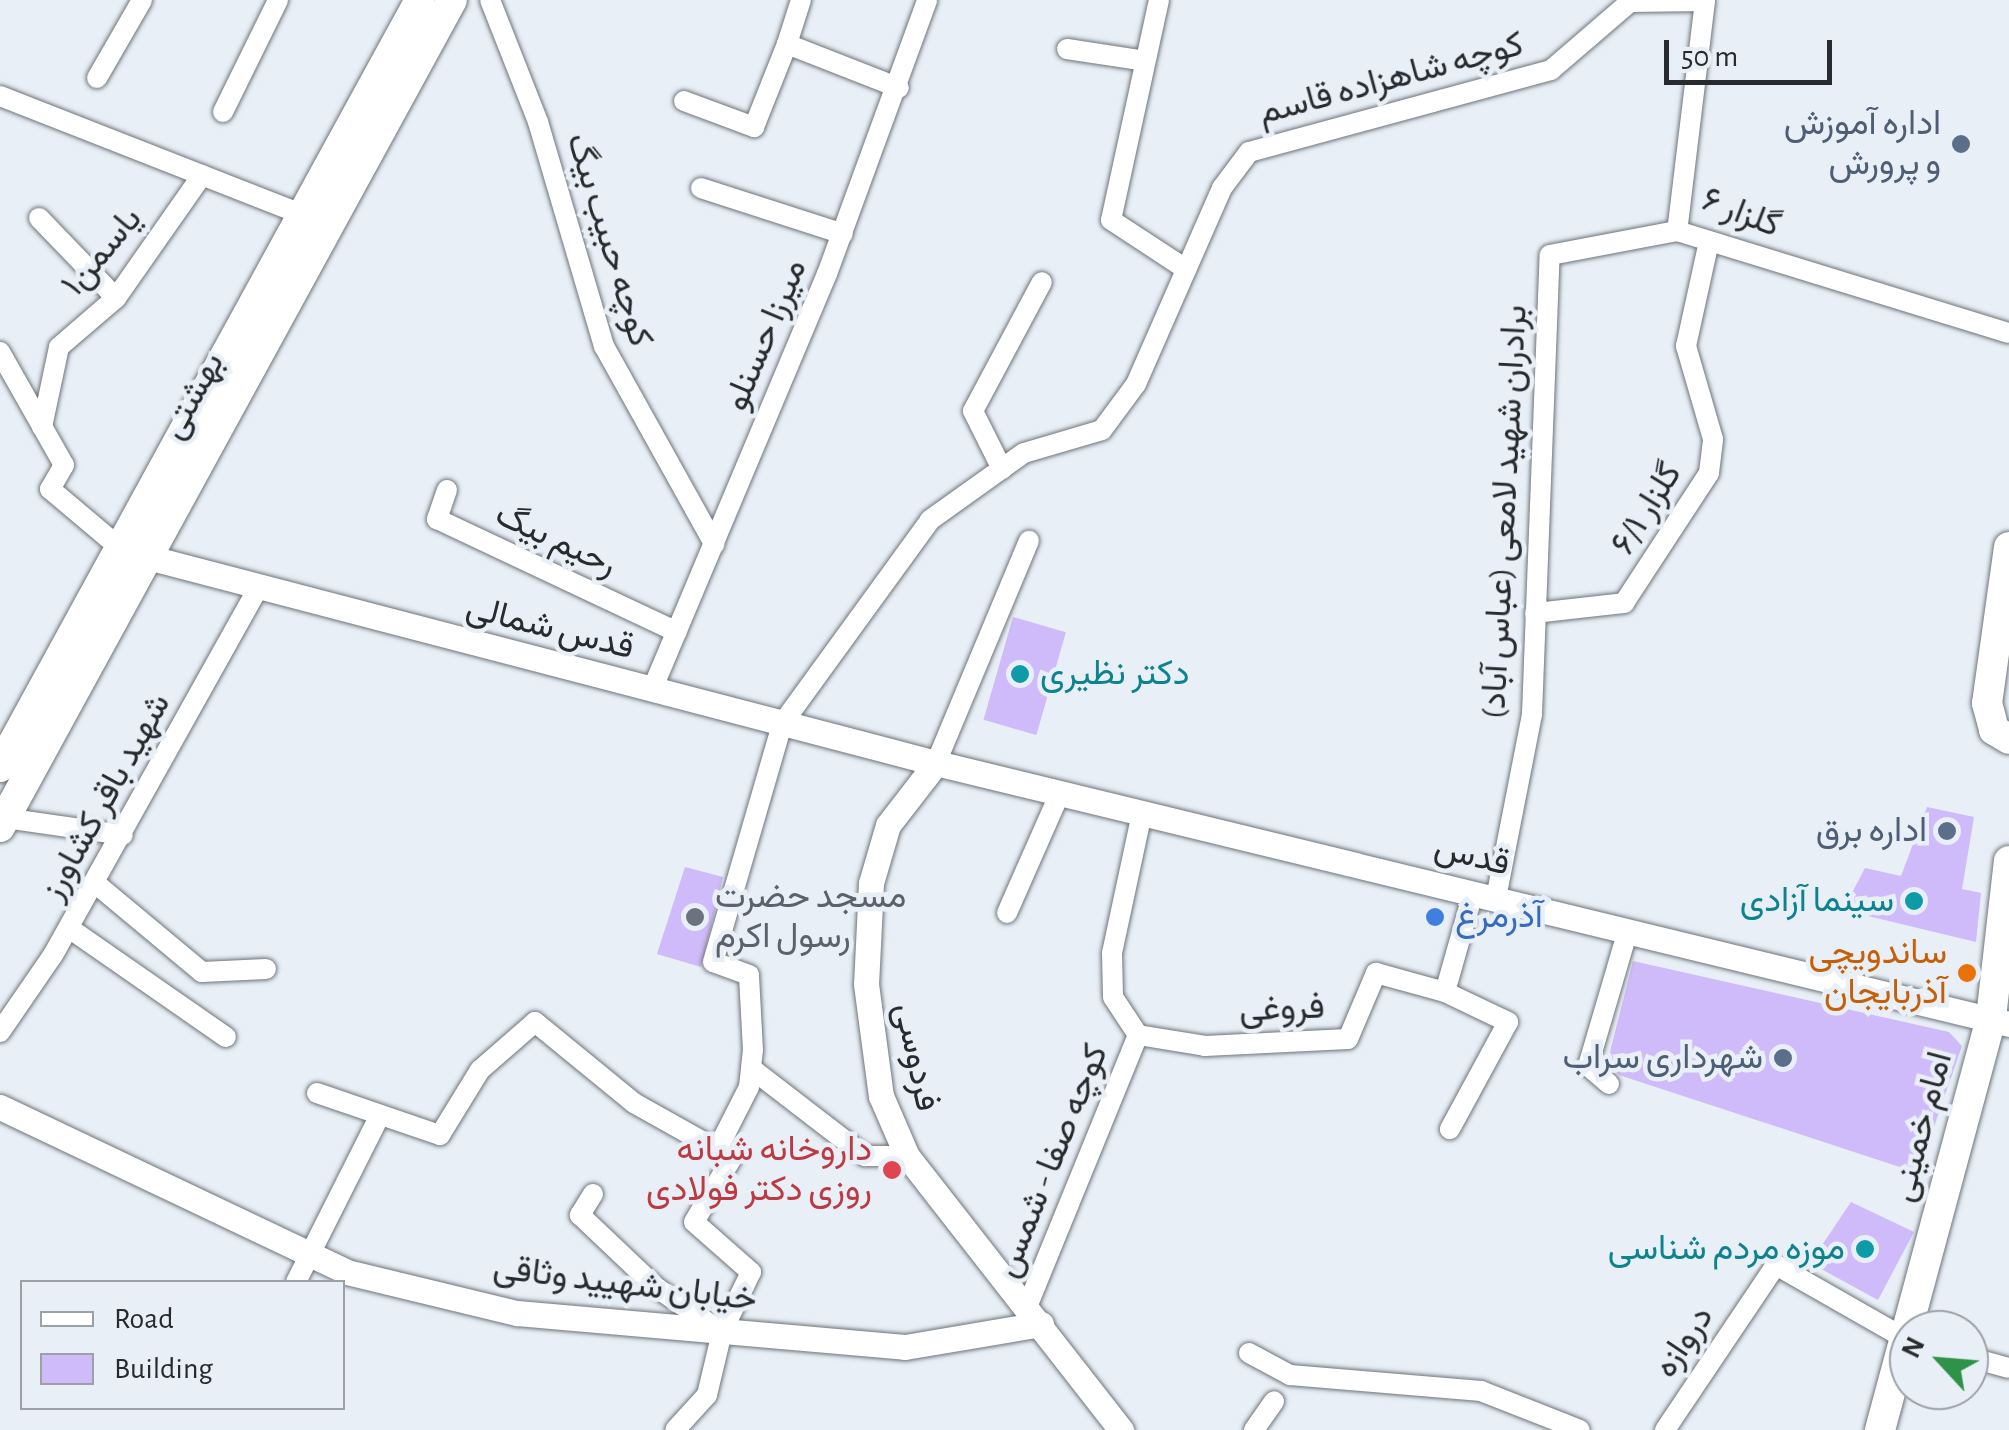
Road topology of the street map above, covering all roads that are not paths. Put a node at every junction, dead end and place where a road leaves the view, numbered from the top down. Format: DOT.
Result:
graph roads {
  1 [pos="142,0"];
  2 [pos="278,0"];
  3 [pos="420,0"];
  4 [pos="452,0"];
  5 [pos="490,0"];
  6 [pos="801,0"];
  7 [pos="927,0"];
  8 [pos="1159,0"];
  9 [pos="1629,1"];
  10 [pos="787,44"];
  11 [pos="1067,49"];
  12 [pos="1146,61"];
  13 [pos="97,78"];
  14 [pos="899,88"];
  15 [pos="0,96"];
  16 [pos="684,101"];
  17 [pos="223,112"];
  18 [pos="202,175"];
  19 [pos="702,188"];
  20 [pos="303,215"];
  21 [pos="39,218"];
  22 [pos="1677,231"];
  23 [pos="843,234"];
  24 [pos="1710,241"];
  25 [pos="1186,269"];
  26 [pos="1042,282"];
  27 [pos="116,298"];
  28 [pos="2009,333"];
  29 [pos="0,352"];
  30 [pos="42,427"];
  31 [pos="1002,469"];
  32 [pos="446,490"];
  33 [pos="1029,541"];
  34 [pos="714,544"];
  35 [pos="2008,546"];
  36 [pos="133,554"];
  37 [pos="258,588"];
  38 [pos="1535,613"];
  39 [pos="677,632"];
  40 [pos="652,690"];
  41 [pos="782,724"];
  42 [pos="2009,739"];
  43 [pos="936,763"];
  44 [pos="0,765"];
  45 [pos="1060,792"];
  46 [pos="1142,813"];
  47 [pos="2,823"];
  48 [pos="124,834"];
  49 [pos="2009,861"];
  50 [pos="96,883"];
  51 [pos="1484,896"];
  52 [pos="1007,913"];
  53 [pos="69,928"];
  54 [pos="1628,930"];
  55 [pos="266,970"];
  56 [pos="1445,992"];
  57 [pos="2000,1021"];
  58 [pos="0,1032"];
  59 [pos="1138,1035"];
  60 [pos="226,1036"];
  61 [pos="752,1069"];
  62 [pos="1609,1084"];
  63 [pos="317,1093"];
  64 [pos="0,1107"];
  65 [pos="380,1114"];
  66 [pos="1450,1129"];
  67 [pos="717,1150"];
  68 [pos="907,1156"];
  69 [pos="593,1194"];
  70 [pos="314,1256"];
  71 [pos="297,1280"];
  72 [pos="1916,1310"];
  73 [pos="1034,1315"];
  74 [pos="1889,1331"];
  75 [pos="722,1332"];
  76 [pos="1249,1353"];
  77 [pos="1889,1400"];
  78 [pos="1274,1401"];
  79 [pos="1111,1425"];
  80 [pos="674,1430"];
  81 [pos="1254,1430"];
  82 [pos="1580,1430"];
  83 [pos="1665,1430"];
  84 [pos="1880,1430"];
  1 -- 13 [label="street"];
  2 -- 17 [label="street"];
  3 -- 20 [label="main road, بهشتی"];
  4 -- 36 [label="main road, بهشتی"];
  5 -- 34 [label="street, کوچه حبیب بیگ"];
  6 -- 10 [label="street"];
  7 -- 14 [label="street, میرزا حسنلو"];
  8 -- 12 [label="street"];
  9 -- 22 [label="street, گلزار ۶"];
  9 -- 25 [label="street, کوچه شاهزاده قاسم"];
  10 -- 14 [label="street"];
  10 -- 16 [label="street"];
  11 -- 12 [label="street"];
  12 -- 25 [label="street"];
  14 -- 23 [label="street, میرزا حسنلو"];
  15 -- 18 [label="street"];
  18 -- 20 [label="street"];
  18 -- 27 [label="street, یاسمن۱"];
  19 -- 23 [label="street"];
  20 -- 36 [label="main road, بهشتی"];
  21 -- 27 [label="street"];
  22 -- 24 [label="street, گلزار ۶"];
  22 -- 38 [label="street, برادران شهید لامعی (عباس آباد)"];
  23 -- 34 [label="street, میرزا حسنلو"];
  24 -- 28 [label="street, گلزار ۶"];
  24 -- 38 [label="street, گلزار ۶/۱"];
  25 -- 31 [label="street, کوچه شاهزاده قاسم"];
  26 -- 31 [label="street"];
  27 -- 30 [label="street, یاسمن۱"];
  29 -- 30 [label="street"];
  30 -- 36 [label="street"];
  31 -- 41 [label="street, کوچه شاهزاده قاسم"];
  32 -- 39 [label="street, رحیم بیگ"];
  33 -- 43 [label="street"];
  34 -- 39 [label="street, میرزا حسنلو"];
  35 -- 42 [label="main road"];
  36 -- 37 [label="street, قدس شمالی"];
  36 -- 44 [label="main road, بهشتی"];
  36 -- 47 [label="main road, بهشتی"];
  37 -- 40 [label="street, قدس شمالی"];
  37 -- 48 [label="street, شهید باقر کشاورز"];
  38 -- 51 [label="street, برادران شهید لامعی (عباس آباد)"];
  39 -- 40 [label="street, میرزا حسنلو"];
  40 -- 41 [label="street, قدس شمالی"];
  41 -- 43 [label="street, قدس شمالی"];
  41 -- 61 [label="street, کوچه شاهزاده قاسم"];
  43 -- 45 [label="street, قدس"];
  43 -- 68 [label="street, فردوسی"];
  45 -- 46 [label="street, قدس"];
  45 -- 52 [label="street"];
  46 -- 51 [label="street, قدس"];
  46 -- 59 [label="street, کوچه صفا - شمس"];
  47 -- 48 [label="street"];
  48 -- 50 [label="street, شهید باقر کشاورز"];
  49 -- 57 [label="main road, امام خمینی"];
  50 -- 53 [label="street, شهید باقر کشاورز"];
  50 -- 55 [label="street"];
  51 -- 54 [label="street, قدس"];
  51 -- 56 [label="street"];
  53 -- 58 [label="street, شهید باقر کشاورز"];
  53 -- 60 [label="street"];
  54 -- 57 [label="street, قدس"];
  54 -- 62 [label="street"];
  56 -- 59 [label="street, فروغی"];
  56 -- 66 [label="street, فروغی"];
  57 -- 72 [label="main road, امام خمینی"];
  59 -- 73 [label="street, کوچه صفا - شمس"];
  61 -- 67 [label="street"];
  61 -- 68 [label="street"];
  63 -- 65 [label="street"];
  64 -- 70 [label="street, خیابان شهیید وثاقی"];
  65 -- 67 [label="street"];
  65 -- 70 [label="street"];
  67 -- 75 [label="street"];
  68 -- 73 [label="street, فردوسی"];
  69 -- 75 [label="street"];
  70 -- 71 [label="street"];
  70 -- 75 [label="street, خیابان شهیید وثاقی"];
  73 -- 75 [label="street, خیابان شهیید وثاقی"];
  73 -- 79 [label="street, فردوسی"];
  74 -- 83 [label="street, دروازه"];
  75 -- 80 [label="street"];
  76 -- 82 [label="street"];
  77 -- 84 [label="main road, امام خمینی"];
  78 -- 81 [label="street"];
}
